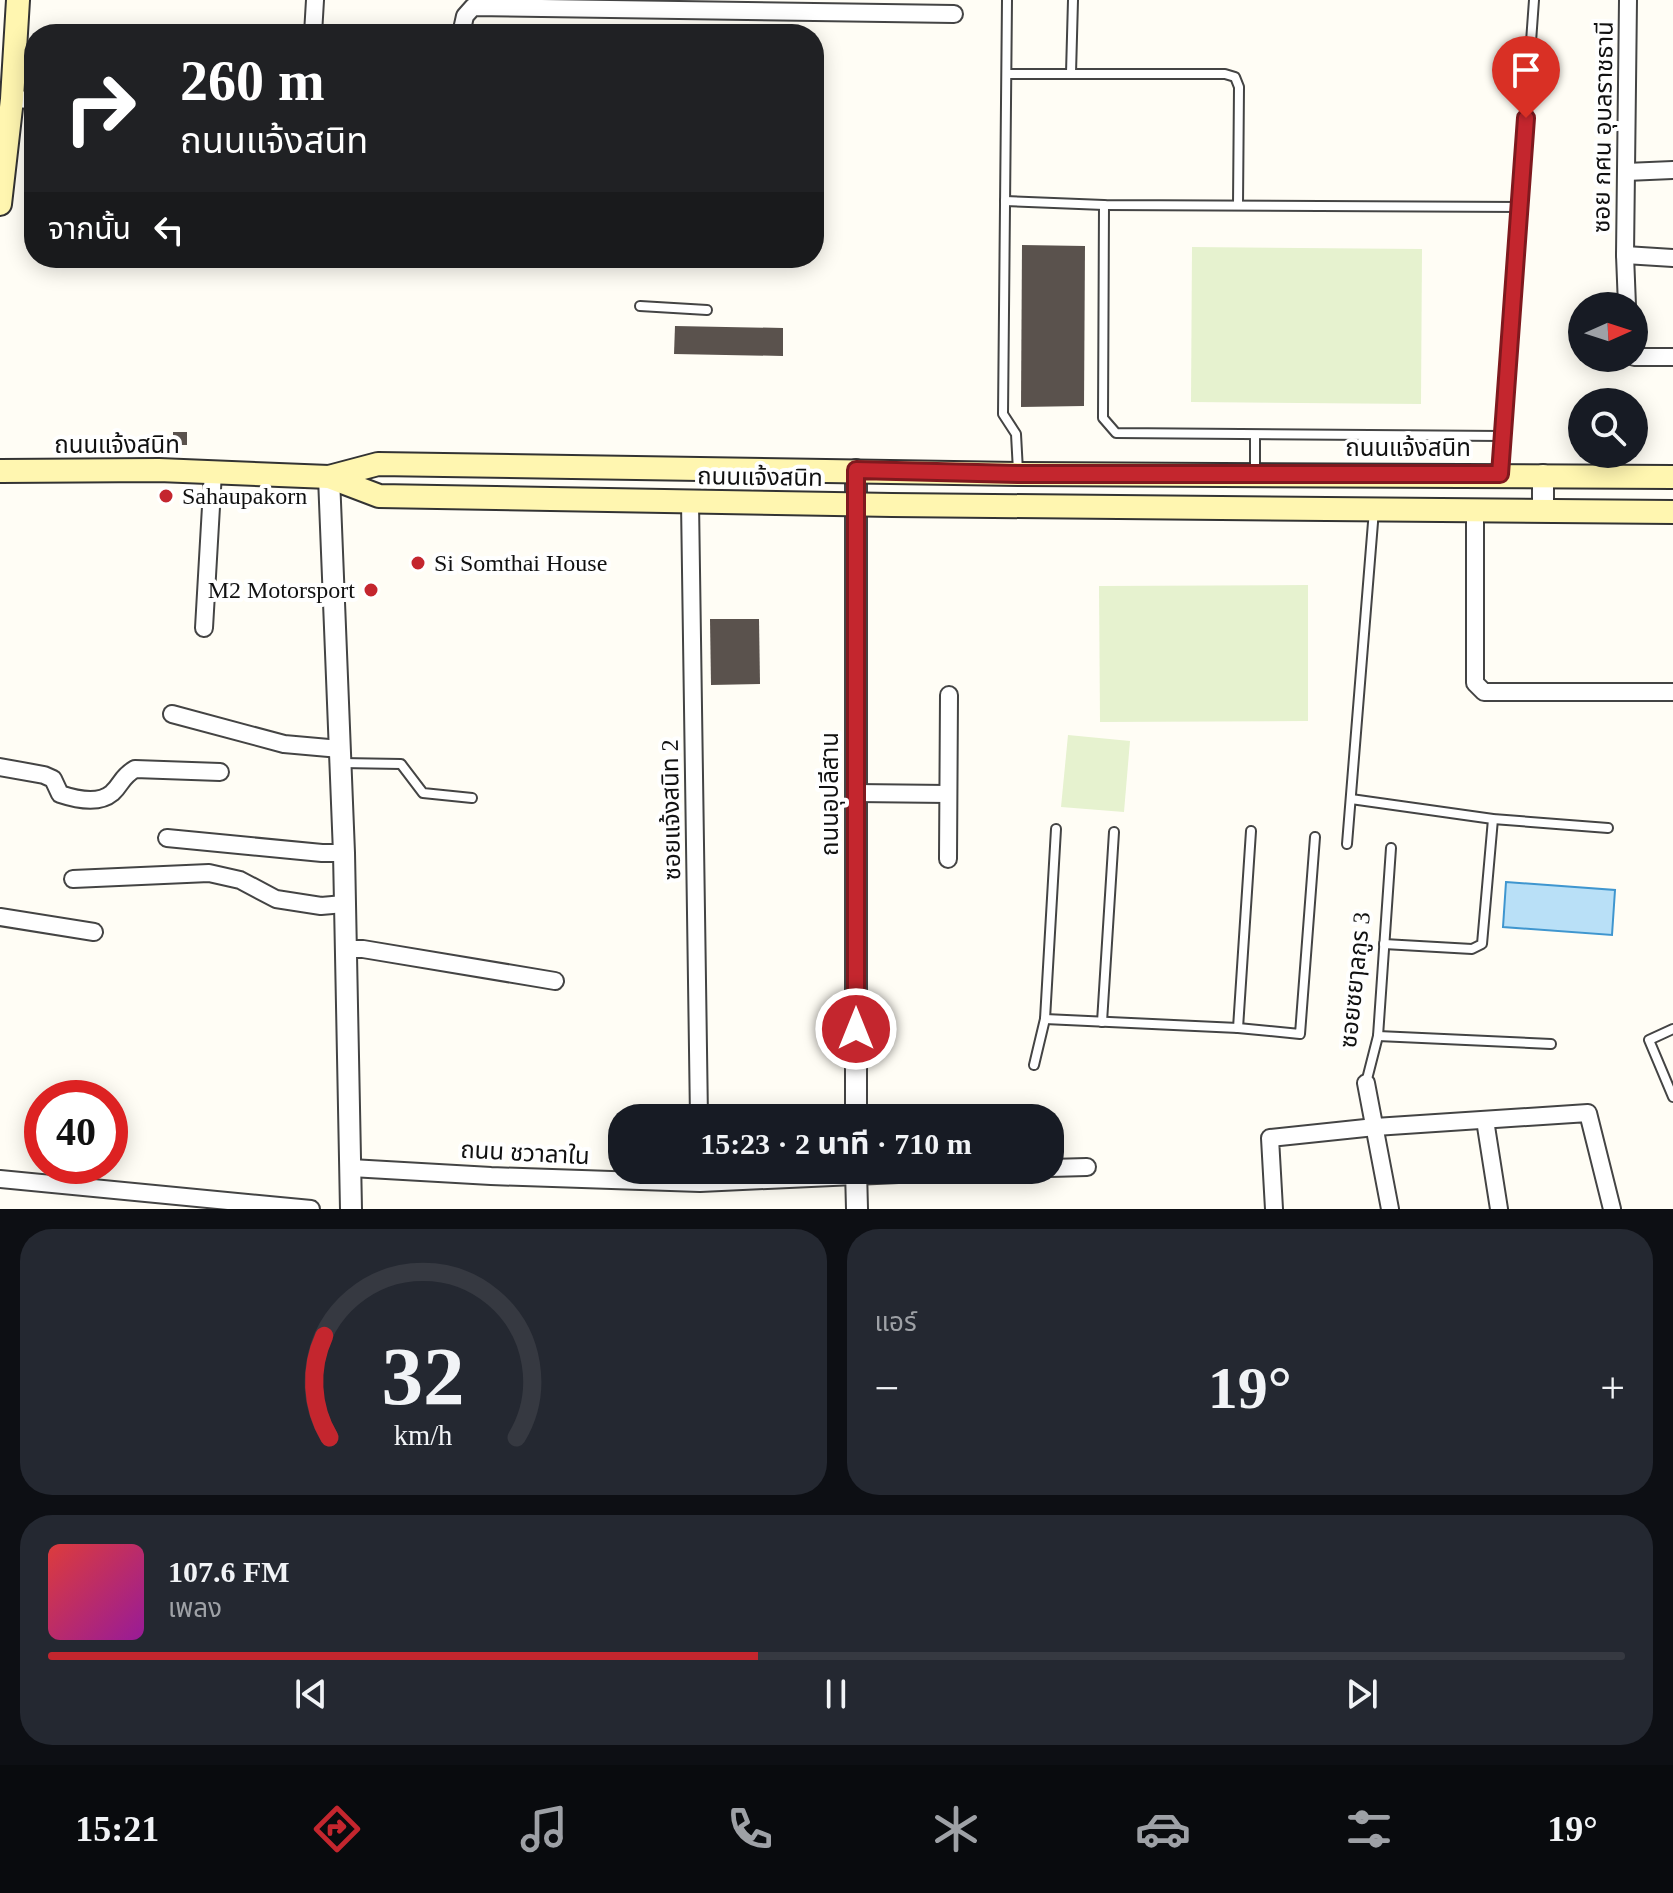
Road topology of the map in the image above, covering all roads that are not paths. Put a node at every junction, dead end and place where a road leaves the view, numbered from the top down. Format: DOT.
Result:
graph roads {
  1 [pos="18,0"];
  2 [pos="315,0"];
  3 [pos="1007,0"];
  4 [pos="1073,0"];
  5 [pos="1534,0"];
  6 [pos="1628,0"];
  7 [pos="525,5"];
  8 [pos="730,6"];
  9 [pos="836,6"];
  10 [pos="954,14"];
  11 [pos="314,24"];
  12 [pos="463,24"];
  13 [pos="8,40"];
  14 [pos="1071,73"];
  15 [pos="1008,74"];
  16 [pos="14,106"];
  17 [pos="1673,170"];
  18 [pos="1626,172"];
  19 [pos="1005,201"];
  20 [pos="0,204"];
  21 [pos="1238,204"];
  22 [pos="1104,205"];
  23 [pos="1521,207"];
  24 [pos="1625,255"];
  25 [pos="1673,258"];
  26 [pos="1626,292"];
  27 [pos="640,306"];
  28 [pos="707,310"];
  29 [pos="1648,357"];
  30 [pos="1673,357"];
  31 [pos="1255,435"];
  32 [pos="1502,436"];
  33 [pos="856,470"];
  34 [pos="0,471"];
  35 [pos="213,472"];
  36 [pos="1255,473"];
  37 [pos="1018,474"];
  38 [pos="1500,474"];
  39 [pos="1543,475"];
  40 [pos="329,477"];
  41 [pos="1673,477"];
  42 [pos="690,502"];
  43 [pos="856,504"];
  44 [pos="1374,509"];
  45 [pos="1475,511"];
  46 [pos="1543,511"];
  47 [pos="1673,512"];
  48 [pos="204,628"];
  49 [pos="1673,692"];
  50 [pos="949,695"];
  51 [pos="172,714"];
  52 [pos="341,756"];
  53 [pos="0,767"];
  54 [pos="220,772"];
  55 [pos="856,793"];
  56 [pos="948,794"];
  57 [pos="472,798"];
  58 [pos="1351,799"];
  59 [pos="1493,819"];
  60 [pos="1608,828"];
  61 [pos="1056,829"];
  62 [pos="1251,831"];
  63 [pos="1114,832"];
  64 [pos="1315,837"];
  65 [pos="167,838"];
  66 [pos="1347,844"];
  67 [pos="1391,848"];
  68 [pos="344,853"];
  69 [pos="948,859"];
  70 [pos="73,879"];
  71 [pos="344,904"];
  72 [pos="0,917"];
  73 [pos="94,932"];
  74 [pos="1384,944"];
  75 [pos="345,949"];
  76 [pos="555,981"];
  77 [pos="1045,1019"];
  78 [pos="1102,1022"];
  79 [pos="1238,1028"];
  80 [pos="1673,1029"];
  81 [pos="1378,1036"];
  82 [pos="1551,1044"];
  83 [pos="1034,1065"];
  84 [pos="1366,1083"];
  85 [pos="1673,1097"];
  86 [pos="699,1104"];
  87 [pos="856,1104"];
  88 [pos="1485,1120"];
  89 [pos="1375,1127"];
  90 [pos="1087,1167"];
  91 [pos="351,1168"];
  92 [pos="1064,1168"];
  93 [pos="608,1177"];
  94 [pos="0,1179"];
  95 [pos="856,1184"];
  96 [pos="311,1209"];
  97 [pos="351,1209"];
  98 [pos="857,1209"];
  99 [pos="1274,1209"];
  100 [pos="1390,1209"];
  101 [pos="1499,1209"];
  102 [pos="1612,1209"];
  1 -- 13 [label="main road"];
  2 -- 11 [label="street"];
  3 -- 15 [label="lane"];
  4 -- 14 [label="lane"];
  5 -- 23 [label="lane"];
  6 -- 18 [label="street, ซอย กศน อุบลราชธานี"];
  7 -- 8 [label="street"];
  7 -- 12 [label="street"];
  8 -- 9 [label="street"];
  9 -- 10 [label="street"];
  13 -- 16 [label="main road"];
  14 -- 15 [label="lane"];
  14 -- 21 [label="lane"];
  15 -- 19 [label="lane"];
  16 -- 20 [label="main road"];
  17 -- 18 [label="street"];
  18 -- 24 [label="street, ซอย กศน อุบลราชธานี"];
  19 -- 22 [label="lane"];
  19 -- 37 [label="lane"];
  21 -- 22 [label="lane"];
  21 -- 23 [label="lane"];
  22 -- 31 [label="lane"];
  23 -- 32 [label="lane"];
  24 -- 25 [label="street, ซอย กศน อุบลราชธานี"];
  24 -- 26 [label="street, ซอย กศน อุบลราชธานี"];
  27 -- 28 [label="lane"];
  29 -- 30 [label="street"];
  31 -- 32 [label="lane"];
  31 -- 36 [label="lane"];
  32 -- 38 [label="lane"];
  33 -- 37 [label="main road, ถนนแจ้งสนิท"];
  33 -- 40 [label="main road, ถนนแจ้งสนิท"];
  33 -- 43 [label="street, ถนนอุปลีสาน"];
  34 -- 35 [label="main road, ถนนแจ้งสนิท"];
  35 -- 40 [label="main road, ถนนแจ้งสนิท"];
  35 -- 48 [label="street"];
  36 -- 37 [label="main road, ถนนแจ้งสนิท"];
  36 -- 38 [label="main road, ถนนแจ้งสนิท"];
  38 -- 39 [label="main road, ถนนแจ้งสนิท"];
  39 -- 41 [label="main road, ถนนแจ้งสนิท"];
  39 -- 46 [label="street"];
  40 -- 42 [label="main road, ถนนแจ้งสนิท"];
  40 -- 52 [label="street"];
  42 -- 43 [label="main road, ถนนแจ้งสนิท"];
  42 -- 86 [label="street, ซอยแจ้งสนิท 2"];
  43 -- 44 [label="main road, ถนนแจ้งสนิท"];
  43 -- 55 [label="street, ถนนอุปลีสาน"];
  44 -- 45 [label="main road, ถนนแจ้งสนิท"];
  44 -- 58 [label="lane"];
  45 -- 46 [label="main road, ถนนแจ้งสนิท"];
  45 -- 49 [label="street"];
  46 -- 47 [label="main road, ถนนแจ้งสนิท"];
  50 -- 56 [label="street"];
  51 -- 52 [label="street"];
  52 -- 57 [label="lane"];
  52 -- 68 [label="street"];
  53 -- 54 [label="street"];
  55 -- 56 [label="street"];
  55 -- 87 [label="street, ถนนอุปลีสาน"];
  56 -- 69 [label="street"];
  58 -- 59 [label="lane"];
  58 -- 66 [label="lane"];
  59 -- 60 [label="lane"];
  59 -- 74 [label="lane"];
  61 -- 77 [label="lane"];
  62 -- 79 [label="lane"];
  63 -- 78 [label="lane"];
  64 -- 79 [label="lane"];
  65 -- 68 [label="street"];
  67 -- 74 [label="lane, ซอยซยๅลกูร 3"];
  68 -- 71 [label="street"];
  70 -- 71 [label="street"];
  71 -- 75 [label="street"];
  72 -- 73 [label="street"];
  74 -- 81 [label="lane, ซอยซยๅลกูร 3"];
  75 -- 76 [label="street"];
  75 -- 91 [label="street"];
  77 -- 78 [label="lane"];
  77 -- 83 [label="lane"];
  78 -- 79 [label="lane"];
  80 -- 85 [label="lane"];
  81 -- 82 [label="lane"];
  81 -- 84 [label="lane, ซอยซยๅลกูร 3"];
  84 -- 89 [label="street, ซอยซยๅลกูร 3"];
  88 -- 89 [label="street"];
  88 -- 101 [label="street"];
  88 -- 102 [label="street"];
  89 -- 99 [label="street"];
  89 -- 100 [label="street, ซอยซยๅลกูร 3"];
  90 -- 92 [label="street"];
  91 -- 93 [label="street, ถนน ชวาลาใน"];
  91 -- 97 [label="street"];
  94 -- 96 [label="street"];
  95 -- 98 [label="street"];
}
